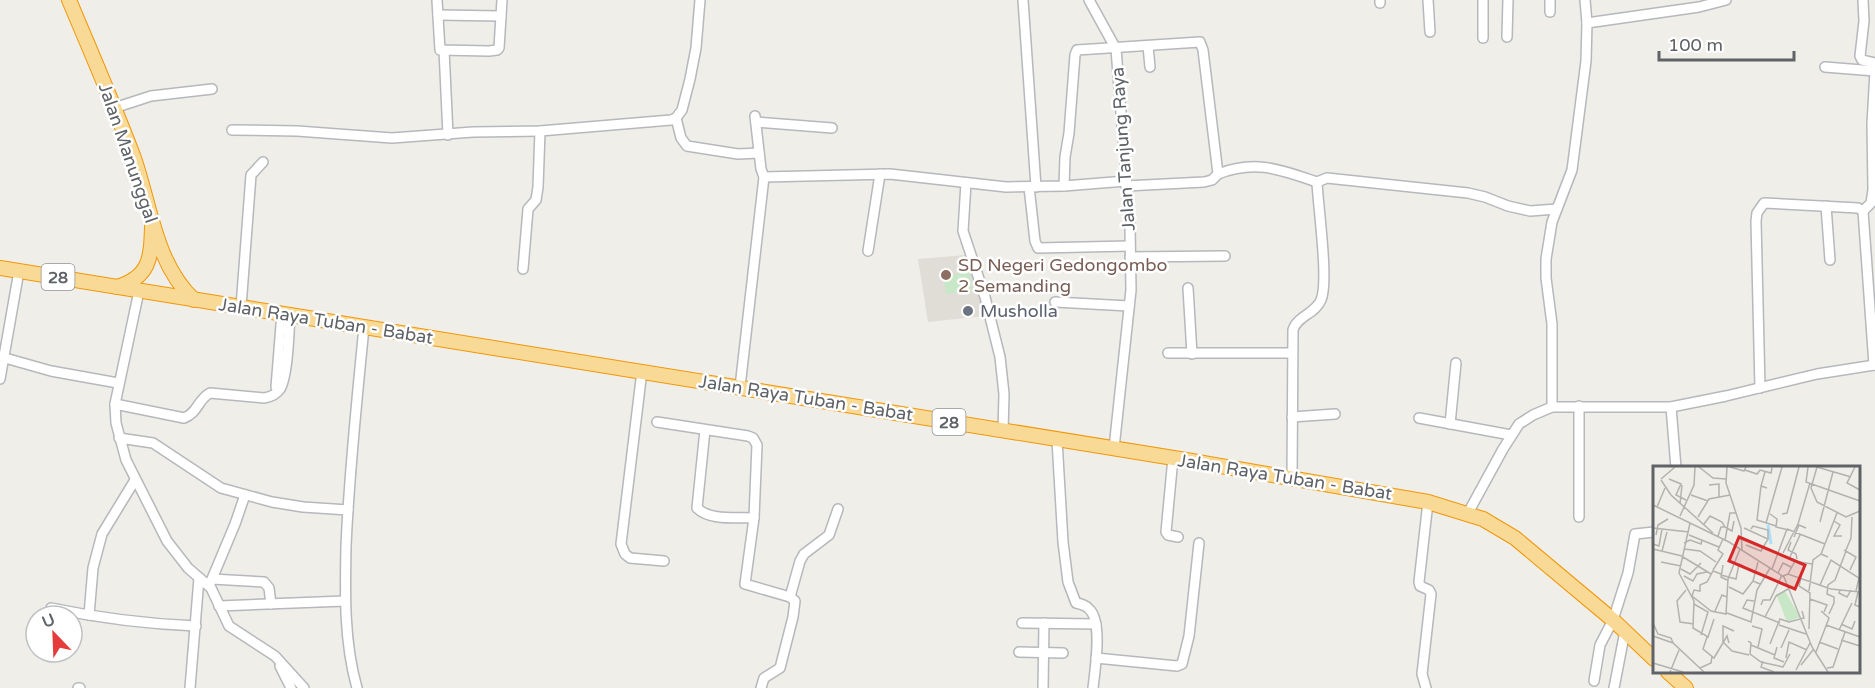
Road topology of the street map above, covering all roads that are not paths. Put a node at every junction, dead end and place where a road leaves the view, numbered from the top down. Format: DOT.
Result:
graph roads {
  1 [pos="69,0"];
  2 [pos="437,0"];
  3 [pos="502,0"];
  4 [pos="700,0"];
  5 [pos="1023,0"];
  6 [pos="1089,0"];
  7 [pos="1428,0"];
  8 [pos="1483,0"];
  9 [pos="1508,0"];
  10 [pos="1550,0"];
  11 [pos="1585,0"];
  12 [pos="1726,0"];
  13 [pos="1863,0"];
  14 [pos="1550,12"];
  15 [pos="438,15"];
  16 [pos="501,16"];
  17 [pos="1587,23"];
  18 [pos="1430,32"];
  19 [pos="1507,37"];
  20 [pos="1483,38"];
  21 [pos="1148,46"];
  22 [pos="1116,49"];
  23 [pos="444,51"];
  24 [pos="1875,63"];
  25 [pos="1150,67"];
  26 [pos="1825,67"];
  27 [pos="1875,71"];
  28 [pos="212,90"];
  29 [pos="114,108"];
  30 [pos="676,118"];
  31 [pos="832,128"];
  32 [pos="232,130"];
  33 [pos="540,131"];
  34 [pos="448,135"];
  35 [pos="759,153"];
  36 [pos="263,162"];
  37 [pos="880,174"];
  38 [pos="1218,174"];
  39 [pos="764,177"];
  40 [pos="1317,182"];
  41 [pos="966,183"];
  42 [pos="1126,183"];
  43 [pos="1064,186"];
  44 [pos="1033,187"];
  45 [pos="1826,206"];
  46 [pos="1557,209"];
  47 [pos="1863,211"];
  48 [pos="151,217"];
  49 [pos="1130,246"];
  50 [pos="868,251"];
  51 [pos="1225,256"];
  52 [pos="1130,257"];
  53 [pos="1830,260"];
  54 [pos="0,268"];
  55 [pos="524,269"];
  56 [pos="19,271"];
  57 [pos="115,287"];
  58 [pos="1188,288"];
  59 [pos="139,291"];
  60 [pos="194,300"];
  61 [pos="1055,302"];
  62 [pos="1129,306"];
  63 [pos="241,307"];
  64 [pos="286,313"];
  65 [pos="364,327"];
  66 [pos="1292,353"];
  67 [pos="1168,354"];
  68 [pos="1192,354"];
  69 [pos="5,358"];
  70 [pos="1456,363"];
  71 [pos="1874,365"];
  72 [pos="642,371"];
  73 [pos="0,380"];
  74 [pos="118,383"];
  75 [pos="740,387"];
  76 [pos="1760,387"];
  77 [pos="115,404"];
  78 [pos="1579,406"];
  79 [pos="1552,407"];
  80 [pos="1671,407"];
  81 [pos="1335,414"];
  82 [pos="1292,417"];
  83 [pos="1419,418"];
  84 [pos="657,422"];
  85 [pos="1450,424"];
  86 [pos="705,430"];
  87 [pos="1003,431"];
  88 [pos="1511,435"];
  89 [pos="119,438"];
  90 [pos="1057,440"];
  91 [pos="1114,448"];
  92 [pos="1173,458"];
  93 [pos="1676,466"];
  94 [pos="1292,478"];
  95 [pos="135,480"];
  96 [pos="245,495"];
  97 [pos="1428,502"];
  98 [pos="838,509"];
  99 [pos="348,510"];
  100 [pos="1468,513"];
  101 [pos="1580,517"];
  102 [pos="754,518"];
  103 [pos="1653,532"];
  104 [pos="1178,537"];
  105 [pos="1199,543"];
  106 [pos="664,561"];
  107 [pos="199,578"];
  108 [pos="210,582"];
  109 [pos="790,597"];
  110 [pos="345,602"];
  111 [pos="1076,603"];
  112 [pos="271,604"];
  113 [pos="219,606"];
  114 [pos="84,614"];
  115 [pos="89,615"];
  116 [pos="1613,620"];
  117 [pos="1022,623"];
  118 [pos="1044,623"];
  119 [pos="1076,624"];
  120 [pos="1096,624"];
  121 [pos="196,626"];
  122 [pos="1625,631"];
  123 [pos="1019,652"];
  124 [pos="1043,652"];
  125 [pos="1063,652"];
  126 [pos="275,656"];
  127 [pos="1096,658"];
  128 [pos="1653,658"];
  129 [pos="1669,673"];
  130 [pos="1594,681"];
  131 [pos="190,688"];
  132 [pos="291,688"];
  133 [pos="304,688"];
  134 [pos="357,688"];
  135 [pos="761,688"];
  136 [pos="1043,688"];
  137 [pos="1093,688"];
  138 [pos="1426,688"];
  139 [pos="1614,688"];
  140 [pos="1686,688"];
  1 -- 29 [label="highway, Jalan Manunggal"];
  2 -- 15 [label="street"];
  3 -- 16 [label="street"];
  4 -- 30 [label="street"];
  5 -- 44 [label="street"];
  6 -- 22 [label="street, Jalan Tanjung Raya"];
  7 -- 18 [label="street"];
  8 -- 20 [label="street"];
  9 -- 19 [label="street"];
  10 -- 14 [label="street"];
  11 -- 17 [label="street"];
  12 -- 17 [label="street"];
  13 -- 24 [label="street"];
  15 -- 16 [label="street"];
  15 -- 23 [label="street"];
  16 -- 23 [label="street"];
  17 -- 46 [label="street"];
  21 -- 22 [label="street"];
  21 -- 25 [label="street"];
  21 -- 38 [label="street"];
  22 -- 42 [label="street, Jalan Tanjung Raya"];
  22 -- 43 [label="street"];
  23 -- 34 [label="street"];
  26 -- 27 [label="street"];
  27 -- 47 [label="street"];
  28 -- 29 [label="street"];
  29 -- 48 [label="highway, Jalan Manunggal"];
  30 -- 33 [label="street"];
  30 -- 35 [label="street"];
  31 -- 35 [label="street"];
  32 -- 34 [label="street"];
  33 -- 34 [label="street"];
  33 -- 55 [label="street"];
  35 -- 39 [label="street"];
  36 -- 63 [label="street"];
  37 -- 39 [label="street"];
  37 -- 41 [label="street"];
  37 -- 50 [label="street"];
  38 -- 40 [label="street"];
  38 -- 42 [label="street"];
  39 -- 75 [label="street"];
  40 -- 46 [label="street"];
  40 -- 66 [label="street"];
  41 -- 44 [label="street"];
  41 -- 87 [label="street"];
  42 -- 43 [label="street"];
  42 -- 49 [label="street, Jalan Tanjung Raya"];
  43 -- 44 [label="street"];
  44 -- 49 [label="street"];
  45 -- 47 [label="street"];
  45 -- 53 [label="street"];
  45 -- 76 [label="street"];
  46 -- 79 [label="street"];
  47 -- 71 [label="street"];
  48 -- 57 [label="highway"];
  48 -- 60 [label="highway, Jalan Manunggal"];
  49 -- 52 [label="street, Jalan Tanjung Raya"];
  51 -- 52 [label="street"];
  52 -- 62 [label="street, Jalan Tanjung Raya"];
  54 -- 56 [label="highway, 28"];
  56 -- 57 [label="highway, 28"];
  56 -- 69 [label="street"];
  57 -- 59 [label="highway, 28"];
  58 -- 68 [label="street"];
  59 -- 60 [label="highway, Jalan Raya Tuban - Babat / 28"];
  59 -- 74 [label="street"];
  60 -- 63 [label="highway, Jalan Raya Tuban - Babat / 28"];
  61 -- 62 [label="street"];
  62 -- 91 [label="street, Jalan Tanjung Raya"];
  63 -- 64 [label="highway, Jalan Raya Tuban - Babat / 28"];
  64 -- 65 [label="highway, Jalan Raya Tuban - Babat / 28"];
  64 -- 77 [label="street"];
  65 -- 72 [label="highway, Jalan Raya Tuban - Babat / 28"];
  65 -- 99 [label="street"];
  66 -- 68 [label="street"];
  66 -- 82 [label="street"];
  67 -- 68 [label="street"];
  69 -- 73 [label="street"];
  69 -- 74 [label="street"];
  70 -- 85 [label="street"];
  71 -- 76 [label="street"];
  72 -- 75 [label="highway, Jalan Raya Tuban - Babat / 28"];
  72 -- 106 [label="street"];
  74 -- 77 [label="street"];
  75 -- 87 [label="highway, Jalan Raya Tuban - Babat / 28"];
  76 -- 80 [label="street"];
  77 -- 89 [label="street"];
  78 -- 79 [label="street"];
  78 -- 80 [label="street"];
  78 -- 101 [label="street"];
  79 -- 88 [label="street"];
  80 -- 93 [label="street"];
  81 -- 82 [label="street"];
  82 -- 94 [label="street"];
  83 -- 85 [label="street"];
  84 -- 86 [label="street"];
  85 -- 88 [label="street"];
  86 -- 102 [label="street"];
  86 -- 102 [label="street"];
  87 -- 90 [label="highway, Jalan Raya Tuban - Babat / 28"];
  88 -- 100 [label="street"];
  89 -- 95 [label="street"];
  89 -- 96 [label="street"];
  90 -- 91 [label="highway, Jalan Raya Tuban - Babat / 28"];
  90 -- 111 [label="street"];
  91 -- 92 [label="highway, Jalan Raya Tuban - Babat / 28"];
  92 -- 94 [label="highway, Jalan Raya Tuban - Babat / 28"];
  92 -- 104 [label="street"];
  94 -- 97 [label="highway, Jalan Raya Tuban - Babat / 28"];
  95 -- 107 [label="street"];
  95 -- 115 [label="street"];
  96 -- 99 [label="street"];
  96 -- 108 [label="street"];
  97 -- 100 [label="highway, Jalan Raya Tuban - Babat / 28"];
  97 -- 138 [label="street"];
  98 -- 109 [label="street"];
  99 -- 110 [label="street"];
  100 -- 116 [label="highway, Jalan Raya Tuban - Babat / 28"];
  102 -- 109 [label="street"];
  103 -- 116 [label="street"];
  105 -- 127 [label="street"];
  107 -- 108 [label="street"];
  107 -- 121 [label="street"];
  108 -- 112 [label="street"];
  108 -- 113 [label="street"];
  109 -- 135 [label="street"];
  110 -- 112 [label="street"];
  110 -- 134 [label="street"];
  111 -- 119 [label="street"];
  111 -- 120 [label="street"];
  112 -- 113 [label="street"];
  113 -- 126 [label="street"];
  114 -- 115 [label="street"];
  115 -- 121 [label="street"];
  116 -- 122 [label="highway, Jalan Raya Tuban - Babat / 28"];
  116 -- 130 [label="street"];
  117 -- 118 [label="street"];
  118 -- 119 [label="street"];
  118 -- 124 [label="street"];
  119 -- 120 [label="street"];
  120 -- 127 [label="street"];
  121 -- 131 [label="street"];
  122 -- 128 [label="highway, Jalan Raya Tuban - Babat / 28"];
  122 -- 139 [label="street"];
  123 -- 124 [label="street"];
  124 -- 125 [label="street"];
  124 -- 136 [label="street"];
  126 -- 132 [label="street"];
  126 -- 133 [label="street"];
  127 -- 137 [label="street"];
  129 -- 140 [label="highway"];
}
